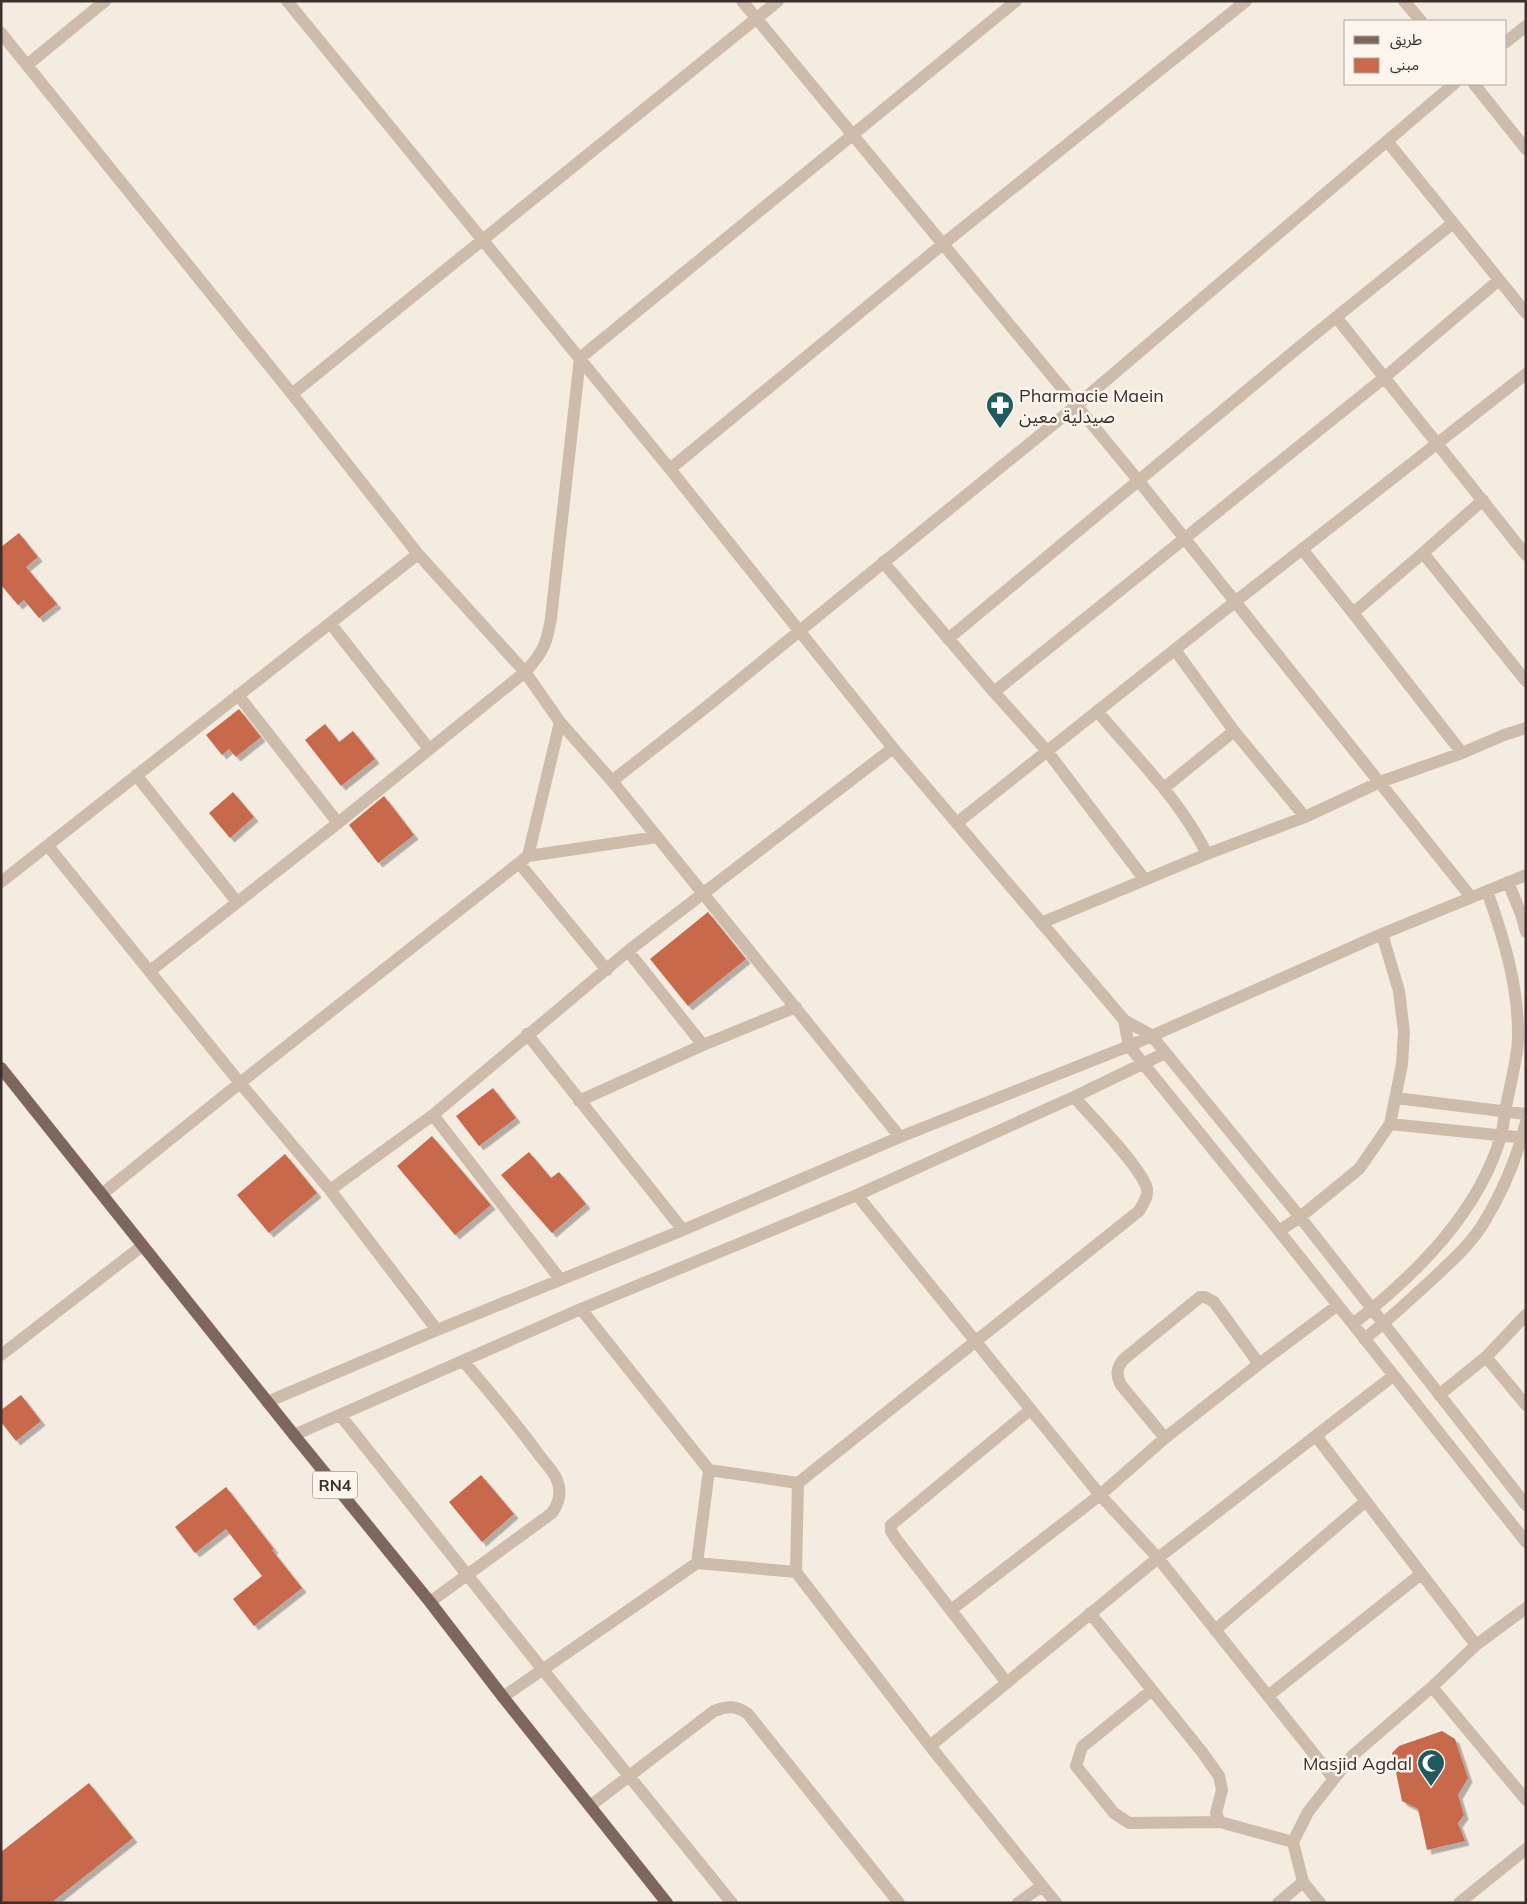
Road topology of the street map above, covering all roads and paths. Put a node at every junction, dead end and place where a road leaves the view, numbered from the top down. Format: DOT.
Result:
graph roads {
  1 [pos="105,1"];
  2 [pos="287,1"];
  3 [pos="742,1"];
  4 [pos="778,1"];
  5 [pos="1016,1"];
  6 [pos="1246,1"];
  7 [pos="1404,1"];
  8 [pos="757,18"];
  9 [pos="1420,20"];
  10 [pos="1526,26"];
  11 [pos="1,32"];
  12 [pos="1507,41"];
  13 [pos="27,65"];
  14 [pos="1453,85"];
  15 [pos="1475,85"];
  16 [pos="854,135"];
  17 [pos="1387,141"];
  18 [pos="1526,149"];
  19 [pos="1453,223"];
  20 [pos="482,239"];
  21 [pos="943,244"];
  22 [pos="1499,280"];
  23 [pos="1526,313"];
  24 [pos="1336,318"];
  25 [pos="580,358"];
  26 [pos="1526,374"];
  27 [pos="1385,377"];
  28 [pos="292,394"];
  29 [pos="1077,405"];
  30 [pos="1437,443"];
  31 [pos="670,469"];
  32 [pos="1138,480"];
  33 [pos="1483,500"];
  34 [pos="1185,538"];
  35 [pos="1302,549"];
  36 [pos="1423,553"];
  37 [pos="418,554"];
  38 [pos="1526,555"];
  39 [pos="883,562"];
  40 [pos="1236,601"];
  41 [pos="1353,614"];
  42 [pos="330,623"];
  43 [pos="799,630"];
  44 [pos="948,639"];
  45 [pos="1175,650"];
  46 [pos="525,672"];
  47 [pos="1526,681"];
  48 [pos="994,692"];
  49 [pos="238,695"];
  50 [pos="1097,712"];
  51 [pos="560,722"];
  52 [pos="1526,728"];
  53 [pos="1234,731"];
  54 [pos="893,748"];
  55 [pos="429,750"];
  56 [pos="1047,751"];
  57 [pos="1462,753"];
  58 [pos="136,775"];
  59 [pos="612,781"];
  60 [pos="1380,782"];
  61 [pos="1164,788"];
  62 [pos="1305,817"];
  63 [pos="958,822"];
  64 [pos="338,823"];
  65 [pos="656,837"];
  66 [pos="48,846"];
  67 [pos="1207,854"];
  68 [pos="523,860"];
  69 [pos="1526,875"];
  70 [pos="1145,880"];
  71 [pos="1,882"];
  72 [pos="1508,882"];
  73 [pos="1487,890"];
  74 [pos="702,894"];
  75 [pos="1471,897"];
  76 [pos="237,902"];
  77 [pos="1041,923"];
  78 [pos="1526,932"];
  79 [pos="1382,934"];
  80 [pos="628,951"];
  81 [pos="607,970"];
  82 [pos="150,971"];
  83 [pos="796,1007"];
  84 [pos="1124,1020"];
  85 [pos="527,1034"];
  86 [pos="1151,1035"];
  87 [pos="703,1045"];
  88 [pos="1129,1046"];
  89 [pos="1165,1053"];
  90 [pos="1143,1063"];
  91 [pos="1,1068"];
  92 [pos="240,1083"];
  93 [pos="1074,1097"];
  94 [pos="1396,1098"];
  95 [pos="579,1101"];
  96 [pos="1505,1110"];
  97 [pos="1526,1114"];
  98 [pos="433,1115"];
  99 [pos="1526,1122"];
  100 [pos="1390,1124"];
  101 [pos="1502,1135"];
  102 [pos="900,1137"];
  103 [pos="1524,1138"];
  104 [pos="330,1190"];
  105 [pos="102,1194"];
  106 [pos="857,1196"];
  107 [pos="1300,1217"];
  108 [pos="683,1230"];
  109 [pos="1279,1231"];
  110 [pos="142,1246"];
  111 [pos="560,1279"];
  112 [pos="1338,1305"];
  113 [pos="582,1309"];
  114 [pos="1372,1310"];
  115 [pos="1526,1315"];
  116 [pos="1353,1324"];
  117 [pos="1384,1324"];
  118 [pos="437,1330"];
  119 [pos="1364,1339"];
  120 [pos="976,1341"];
  121 [pos="1,1355"];
  122 [pos="1486,1357"];
  123 [pos="464,1362"];
  124 [pos="1259,1364"];
  125 [pos="1393,1376"];
  126 [pos="1440,1395"];
  127 [pos="267,1402"];
  128 [pos="1526,1405"];
  129 [pos="1030,1410"];
  130 [pos="340,1415"];
  131 [pos="294,1435"];
  132 [pos="1316,1436"];
  133 [pos="1165,1438"];
  134 [pos="709,1470"];
  135 [pos="798,1482"];
  136 [pos="1100,1495"];
  137 [pos="1366,1501"];
  138 [pos="1526,1505"];
  139 [pos="1526,1542"];
  140 [pos="1158,1558"];
  141 [pos="697,1563"];
  142 [pos="796,1572"];
  143 [pos="1422,1574"];
  144 [pos="468,1575"];
  145 [pos="430,1602"];
  146 [pos="1526,1608"];
  147 [pos="951,1610"];
  148 [pos="1090,1613"];
  149 [pos="1215,1630"];
  150 [pos="1476,1645"];
  151 [pos="543,1670"];
  152 [pos="1007,1683"];
  153 [pos="1432,1687"];
  154 [pos="1152,1690"];
  155 [pos="1268,1696"];
  156 [pos="503,1697"];
  157 [pos="930,1746"];
  158 [pos="629,1776"];
  159 [pos="1334,1778"];
  160 [pos="1526,1800"];
  161 [pos="590,1806"];
  162 [pos="1220,1822"];
  163 [pos="1293,1842"];
  164 [pos="1526,1849"];
  165 [pos="1303,1882"];
  166 [pos="1042,1886"];
  167 [pos="668,1903"];
  168 [pos="732,1903"];
  169 [pos="899,1903"];
  170 [pos="1018,1903"];
  171 [pos="1056,1903"];
  172 [pos="1278,1903"];
  173 [pos="1320,1903"];
  174 [pos="1459,1903"];
  1 -- 13 [label="street"];
  2 -- 20 [label="street"];
  3 -- 8 [label="street"];
  4 -- 8 [label="street"];
  5 -- 16 [label="street"];
  6 -- 21 [label="street"];
  7 -- 9 [label="street"];
  8 -- 16 [label="street"];
  8 -- 20 [label="street"];
  10 -- 12 [label="street"];
  11 -- 13 [label="street"];
  13 -- 28 [label="street"];
  14 -- 17 [label="street"];
  15 -- 18 [label="street"];
  16 -- 21 [label="street"];
  16 -- 25 [label="street"];
  17 -- 19 [label="street"];
  17 -- 29 [label="street"];
  19 -- 22 [label="street"];
  19 -- 24 [label="street"];
  20 -- 25 [label="street"];
  20 -- 28 [label="street"];
  21 -- 29 [label="street"];
  21 -- 31 [label="street"];
  22 -- 23 [label="street"];
  22 -- 27 [label="street"];
  24 -- 27 [label="street"];
  24 -- 32 [label="street"];
  25 -- 31 [label="street"];
  25 -- 46 [label="street"];
  26 -- 30 [label="street"];
  27 -- 30 [label="street"];
  27 -- 34 [label="street"];
  28 -- 37 [label="street"];
  29 -- 32 [label="street"];
  29 -- 39 [label="street"];
  30 -- 33 [label="street"];
  30 -- 35 [label="street"];
  31 -- 43 [label="street"];
  32 -- 34 [label="street"];
  32 -- 44 [label="street"];
  33 -- 36 [label="street"];
  33 -- 38 [label="street"];
  34 -- 40 [label="street"];
  34 -- 48 [label="street"];
  35 -- 40 [label="street"];
  35 -- 41 [label="street"];
  36 -- 41 [label="street"];
  36 -- 47 [label="street"];
  37 -- 42 [label="street"];
  37 -- 46 [label="street"];
  39 -- 43 [label="street"];
  39 -- 44 [label="street"];
  40 -- 45 [label="street"];
  40 -- 60 [label="street"];
  41 -- 57 [label="street"];
  42 -- 49 [label="street"];
  42 -- 55 [label="street"];
  43 -- 54 [label="street"];
  43 -- 59 [label="street"];
  44 -- 48 [label="street"];
  45 -- 50 [label="street"];
  45 -- 53 [label="street"];
  46 -- 51 [label="street"];
  46 -- 55 [label="street"];
  48 -- 56 [label="street"];
  49 -- 58 [label="street"];
  49 -- 64 [label="street"];
  50 -- 56 [label="street"];
  50 -- 61 [label="street"];
  51 -- 59 [label="street"];
  51 -- 68 [label="street"];
  52 -- 57 [label="street"];
  53 -- 61 [label="street"];
  53 -- 62 [label="street"];
  54 -- 63 [label="street"];
  54 -- 74 [label="street"];
  55 -- 64 [label="street"];
  56 -- 63 [label="street"];
  56 -- 70 [label="street"];
  57 -- 60 [label="street"];
  58 -- 66 [label="street"];
  58 -- 76 [label="street"];
  59 -- 65 [label="street"];
  60 -- 62 [label="street"];
  60 -- 75 [label="street"];
  61 -- 67 [label="street"];
  62 -- 67 [label="street"];
  63 -- 77 [label="street"];
  64 -- 76 [label="street"];
  65 -- 68 [label="street"];
  65 -- 74 [label="street"];
  66 -- 71 [label="street"];
  66 -- 82 [label="street"];
  67 -- 70 [label="street"];
  68 -- 81 [label="street"];
  68 -- 92 [label="street"];
  69 -- 72 [label="street"];
  70 -- 77 [label="street"];
  72 -- 73 [label="street"];
  72 -- 78 [label="street"];
  73 -- 75 [label="street"];
  73 -- 96 [label="street"];
  74 -- 80 [label="street"];
  74 -- 83 [label="street"];
  75 -- 79 [label="street"];
  76 -- 82 [label="street"];
  77 -- 84 [label="street"];
  79 -- 86 [label="street"];
  79 -- 94 [label="street"];
  80 -- 81 [label="street"];
  80 -- 87 [label="street"];
  81 -- 85 [label="street"];
  82 -- 92 [label="street"];
  83 -- 87 [label="street"];
  83 -- 102 [label="street"];
  84 -- 86 [label="street"];
  84 -- 88 [label="street"];
  85 -- 95 [label="street"];
  85 -- 98 [label="street"];
  86 -- 88 [label="street"];
  86 -- 89 [label="street"];
  87 -- 95 [label="street"];
  88 -- 90 [label="street"];
  88 -- 102 [label="street"];
  89 -- 90 [label="street"];
  89 -- 107 [label="street"];
  90 -- 93 [label="street"];
  90 -- 109 [label="street"];
  91 -- 105 [label="main road, RN4"];
  92 -- 104 [label="street"];
  92 -- 105 [label="street"];
  93 -- 106 [label="street"];
  93 -- 120 [label="street"];
  94 -- 96 [label="street"];
  94 -- 100 [label="street"];
  95 -- 108 [label="street"];
  96 -- 97 [label="street"];
  96 -- 101 [label="street"];
  98 -- 104 [label="street"];
  98 -- 111 [label="street"];
  99 -- 103 [label="street"];
  100 -- 101 [label="street"];
  100 -- 107 [label="street"];
  101 -- 103 [label="street"];
  101 -- 114 [label="street"];
  102 -- 108 [label="street"];
  103 -- 117 [label="street"];
  104 -- 118 [label="street"];
  105 -- 110 [label="main road, RN4"];
  106 -- 113 [label="street"];
  106 -- 120 [label="street"];
  107 -- 109 [label="street"];
  107 -- 114 [label="street"];
  108 -- 111 [label="street"];
  109 -- 112 [label="street"];
  110 -- 121 [label="street"];
  110 -- 127 [label="main road, RN4"];
  111 -- 118 [label="street"];
  112 -- 116 [label="street"];
  112 -- 124 [label="street"];
  113 -- 123 [label="street"];
  113 -- 134 [label="street"];
  114 -- 116 [label="street"];
  114 -- 117 [label="street"];
  115 -- 122 [label="street"];
  116 -- 119 [label="street"];
  117 -- 119 [label="street"];
  117 -- 126 [label="street"];
  118 -- 127 [label="street"];
  119 -- 125 [label="street"];
  120 -- 129 [label="street"];
  120 -- 135 [label="street"];
  122 -- 126 [label="street"];
  122 -- 128 [label="street"];
  123 -- 130 [label="street"];
  123 -- 144 [label="street"];
  124 -- 133 [label="street"];
  124 -- 133 [label="street"];
  125 -- 132 [label="street"];
  125 -- 139 [label="street"];
  126 -- 138 [label="street"];
  127 -- 131 [label="main road, RN4"];
  129 -- 136 [label="street"];
  129 -- 147 [label="street"];
  130 -- 131 [label="street"];
  130 -- 144 [label="street"];
  131 -- 145 [label="main road, RN4"];
  132 -- 137 [label="street"];
  132 -- 140 [label="street"];
  133 -- 136 [label="street"];
  134 -- 135 [label="street"];
  134 -- 141 [label="street"];
  135 -- 142 [label="street"];
  136 -- 140 [label="street"];
  136 -- 147 [label="street"];
  137 -- 143 [label="street"];
  137 -- 149 [label="street"];
  140 -- 148 [label="street"];
  140 -- 149 [label="street"];
  141 -- 142 [label="street"];
  141 -- 151 [label="street"];
  142 -- 157 [label="street"];
  143 -- 150 [label="street"];
  143 -- 155 [label="street"];
  144 -- 145 [label="street"];
  144 -- 151 [label="street"];
  145 -- 156 [label="main road, RN4"];
  146 -- 150 [label="street"];
  147 -- 152 [label="street"];
  148 -- 152 [label="street"];
  148 -- 154 [label="street"];
  149 -- 155 [label="street"];
  150 -- 153 [label="street"];
  151 -- 156 [label="street"];
  151 -- 158 [label="street"];
  152 -- 157 [label="street"];
  153 -- 159 [label="street"];
  153 -- 160 [label="street"];
  154 -- 162 [label="street"];
  154 -- 162 [label="street"];
  155 -- 159 [label="street"];
  156 -- 161 [label="main road, RN4"];
  157 -- 166 [label="street"];
  158 -- 161 [label="street"];
  158 -- 168 [label="street"];
  158 -- 169 [label="street"];
  159 -- 163 [label="street"];
  161 -- 167 [label="main road, RN4"];
  162 -- 163 [label="street"];
  163 -- 165 [label="street"];
  164 -- 174 [label="street"];
  165 -- 172 [label="street"];
  165 -- 173 [label="street"];
  166 -- 170 [label="street"];
  166 -- 171 [label="street"];
}
